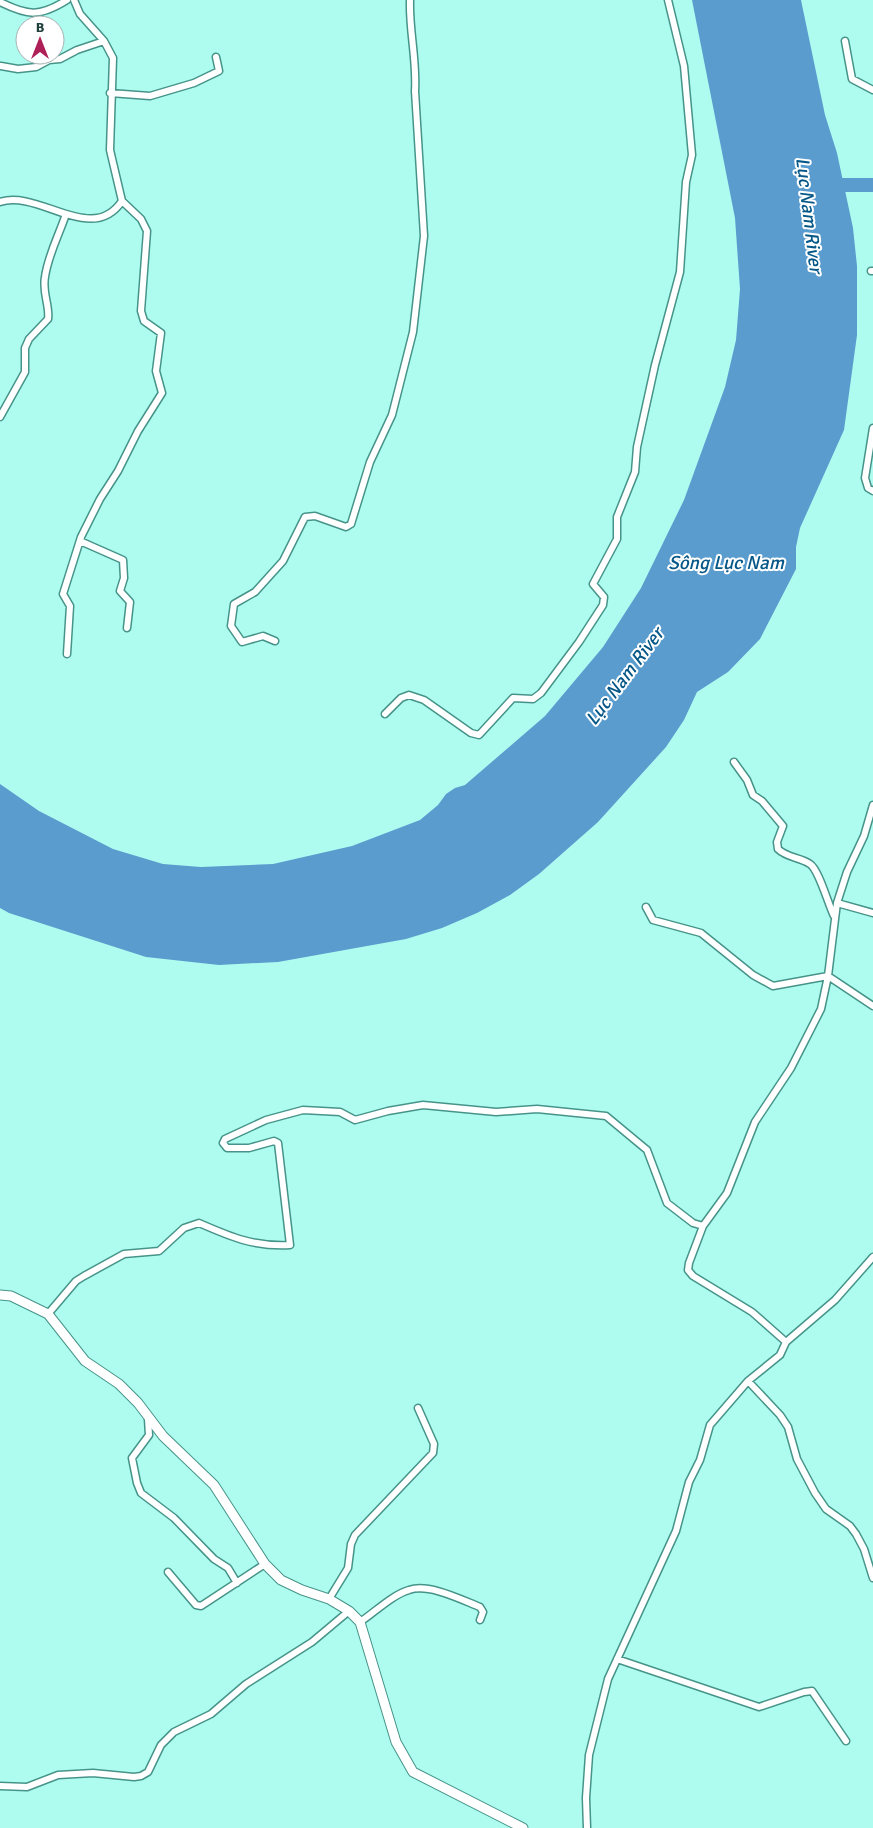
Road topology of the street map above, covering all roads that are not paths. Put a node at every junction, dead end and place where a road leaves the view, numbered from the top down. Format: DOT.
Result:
graph roads {
  1 [pos="67,0"];
  2 [pos="74,0"];
  3 [pos="410,0"];
  4 [pos="668,0"];
  5 [pos="0,2"];
  6 [pos="104,41"];
  7 [pos="845,41"];
  8 [pos="216,56"];
  9 [pos="1,66"];
  10 [pos="873,90"];
  11 [pos="110,93"];
  12 [pos="122,200"];
  13 [pos="0,202"];
  14 [pos="66,214"];
  15 [pos="0,417"];
  16 [pos="873,428"];
  17 [pos="873,491"];
  18 [pos="80,541"];
  19 [pos="127,628"];
  20 [pos="275,641"];
  21 [pos="67,654"];
  22 [pos="385,714"];
  23 [pos="734,762"];
  24 [pos="873,805"];
  25 [pos="837,903"];
  26 [pos="646,907"];
  27 [pos="873,913"];
  28 [pos="835,918"];
  29 [pos="828,976"];
  30 [pos="873,1006"];
  31 [pos="703,1226"];
  32 [pos="873,1257"];
  33 [pos="0,1295"];
  34 [pos="48,1314"];
  35 [pos="786,1342"];
  36 [pos="748,1382"];
  37 [pos="418,1408"];
  38 [pos="148,1418"];
  39 [pos="265,1564"];
  40 [pos="168,1572"];
  41 [pos="873,1578"];
  42 [pos="237,1583"];
  43 [pos="329,1599"];
  44 [pos="349,1611"];
  45 [pos="480,1620"];
  46 [pos="360,1622"];
  47 [pos="617,1659"];
  48 [pos="846,1741"];
  49 [pos="0,1786"];
  50 [pos="523,1828"];
  51 [pos="587,1828"];
  1 -- 5 [label="street"];
  2 -- 6 [label="street"];
  3 -- 20 [label="street"];
  4 -- 22 [label="street"];
  6 -- 9 [label="street"];
  6 -- 11 [label="street"];
  7 -- 10 [label="street"];
  8 -- 11 [label="street"];
  11 -- 12 [label="street"];
  12 -- 14 [label="street"];
  12 -- 18 [label="street"];
  13 -- 14 [label="street"];
  14 -- 15 [label="street"];
  16 -- 17 [label="street"];
  18 -- 19 [label="street"];
  18 -- 21 [label="street"];
  23 -- 28 [label="street"];
  24 -- 25 [label="street"];
  25 -- 27 [label="street"];
  25 -- 28 [label="street"];
  26 -- 29 [label="street"];
  28 -- 29 [label="street"];
  29 -- 30 [label="street"];
  29 -- 31 [label="street"];
  31 -- 34 [label="street"];
  31 -- 35 [label="street"];
  32 -- 35 [label="street"];
  33 -- 34 [label="street"];
  34 -- 38 [label="street"];
  35 -- 36 [label="street"];
  36 -- 41 [label="street"];
  36 -- 47 [label="street"];
  37 -- 43 [label="street"];
  38 -- 39 [label="street"];
  38 -- 42 [label="street"];
  39 -- 42 [label="street"];
  39 -- 43 [label="street"];
  40 -- 42 [label="street"];
  43 -- 44 [label="street"];
  44 -- 46 [label="street"];
  44 -- 49 [label="street"];
  45 -- 46 [label="street"];
  46 -- 50 [label="street"];
  47 -- 48 [label="street"];
  47 -- 51 [label="street"];
}
